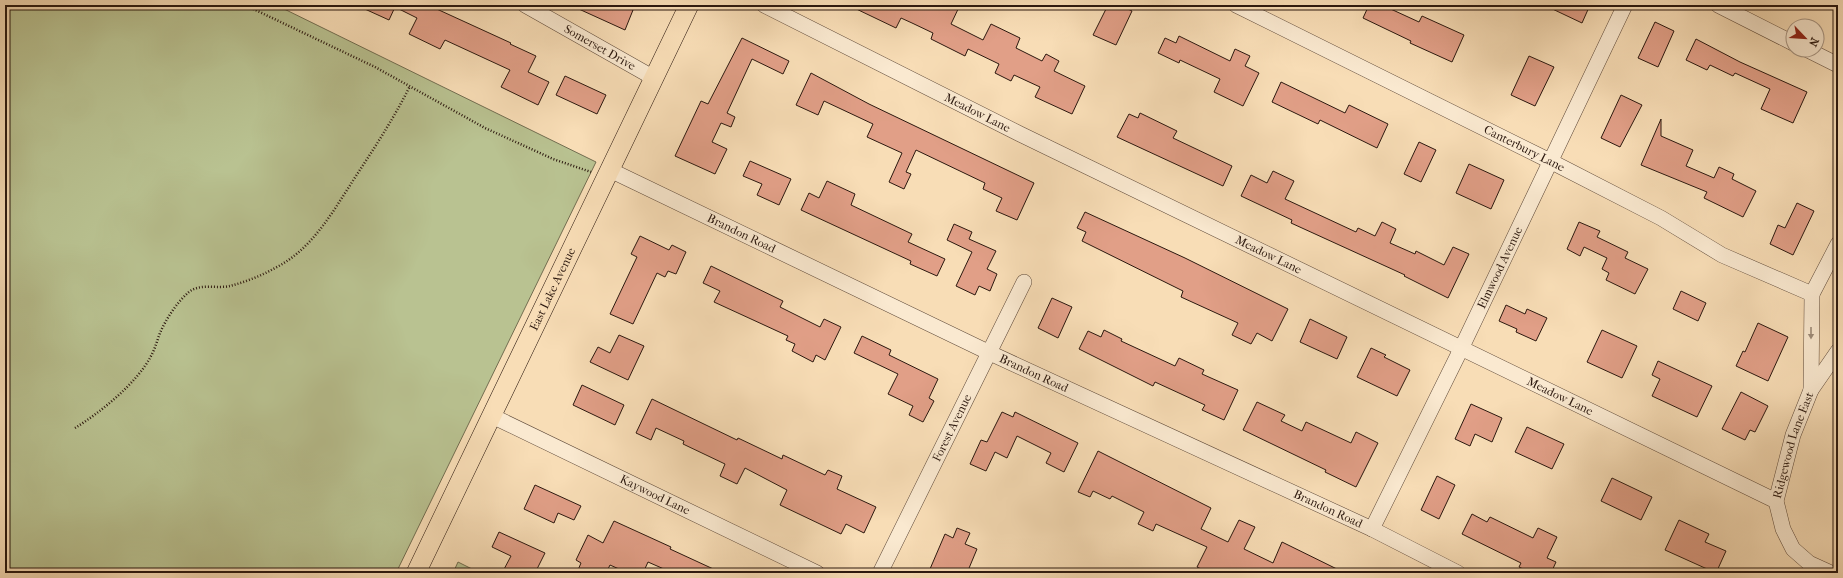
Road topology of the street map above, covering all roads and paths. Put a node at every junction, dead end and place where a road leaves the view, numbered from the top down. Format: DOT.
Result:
graph roads {
  1 [pos="245,5"];
  2 [pos="689,5"];
  3 [pos="764,5"];
  4 [pos="1236,5"];
  5 [pos="1625,5"];
  6 [pos="1718,5"];
  7 [pos="530,6"];
  8 [pos="1785,39"];
  9 [pos="1824,58"];
  10 [pos="1838,65"];
  11 [pos="654,78"];
  12 [pos="410,86"];
  13 [pos="1550,161"];
  14 [pos="608,174"];
  15 [pos="1838,244"];
  16 [pos="1024,282"];
  17 [pos="1812,294"];
  18 [pos="1461,349"];
  19 [pos="1838,351"];
  20 [pos="990,353"];
  21 [pos="1811,390"];
  22 [pos="492,416"];
  23 [pos="75,428"];
  24 [pos="1776,501"];
  25 [pos="1372,529"];
  26 [pos="416,573"];
  27 [pos="817,573"];
  28 [pos="880,573"];
  29 [pos="1458,573"];
  30 [pos="1831,573"];
  1 -- 12 [label="path"];
  2 -- 11 [label="main road, East Lake Avenue"];
  3 -- 18 [label="street, Meadow Lane"];
  4 -- 13 [label="street, Canterbury Lane"];
  5 -- 13 [label="street, Elmwood Avenue"];
  6 -- 8 [label="street"];
  7 -- 11 [label="street, Somerset Drive"];
  9 -- 10 [label="street"];
  11 -- 14 [label="main road, East Lake Avenue"];
  12 -- 14 [label="path"];
  12 -- 23 [label="path"];
  13 -- 17 [label="street, Canterbury Lane"];
  13 -- 18 [label="street, Elmwood Avenue"];
  14 -- 20 [label="street, Brandon Road"];
  14 -- 22 [label="main road, East Lake Avenue"];
  15 -- 17 [label="street"];
  16 -- 20 [label="street, Forest Avenue"];
  17 -- 21 [label="street, Ridgewood Lane East, one-way"];
  18 -- 24 [label="street, Meadow Lane"];
  18 -- 25 [label="street, Elmwood Avenue"];
  19 -- 21 [label="street"];
  20 -- 25 [label="street, Brandon Road"];
  20 -- 28 [label="street, Forest Avenue"];
  21 -- 24 [label="street, Ridgewood Lane East"];
  22 -- 26 [label="main road, East Lake Avenue"];
  22 -- 27 [label="street, Kaywood Lane"];
  24 -- 30 [label="street, Ridgewood Lane East"];
  25 -- 29 [label="street, Brandon Road"];
}
